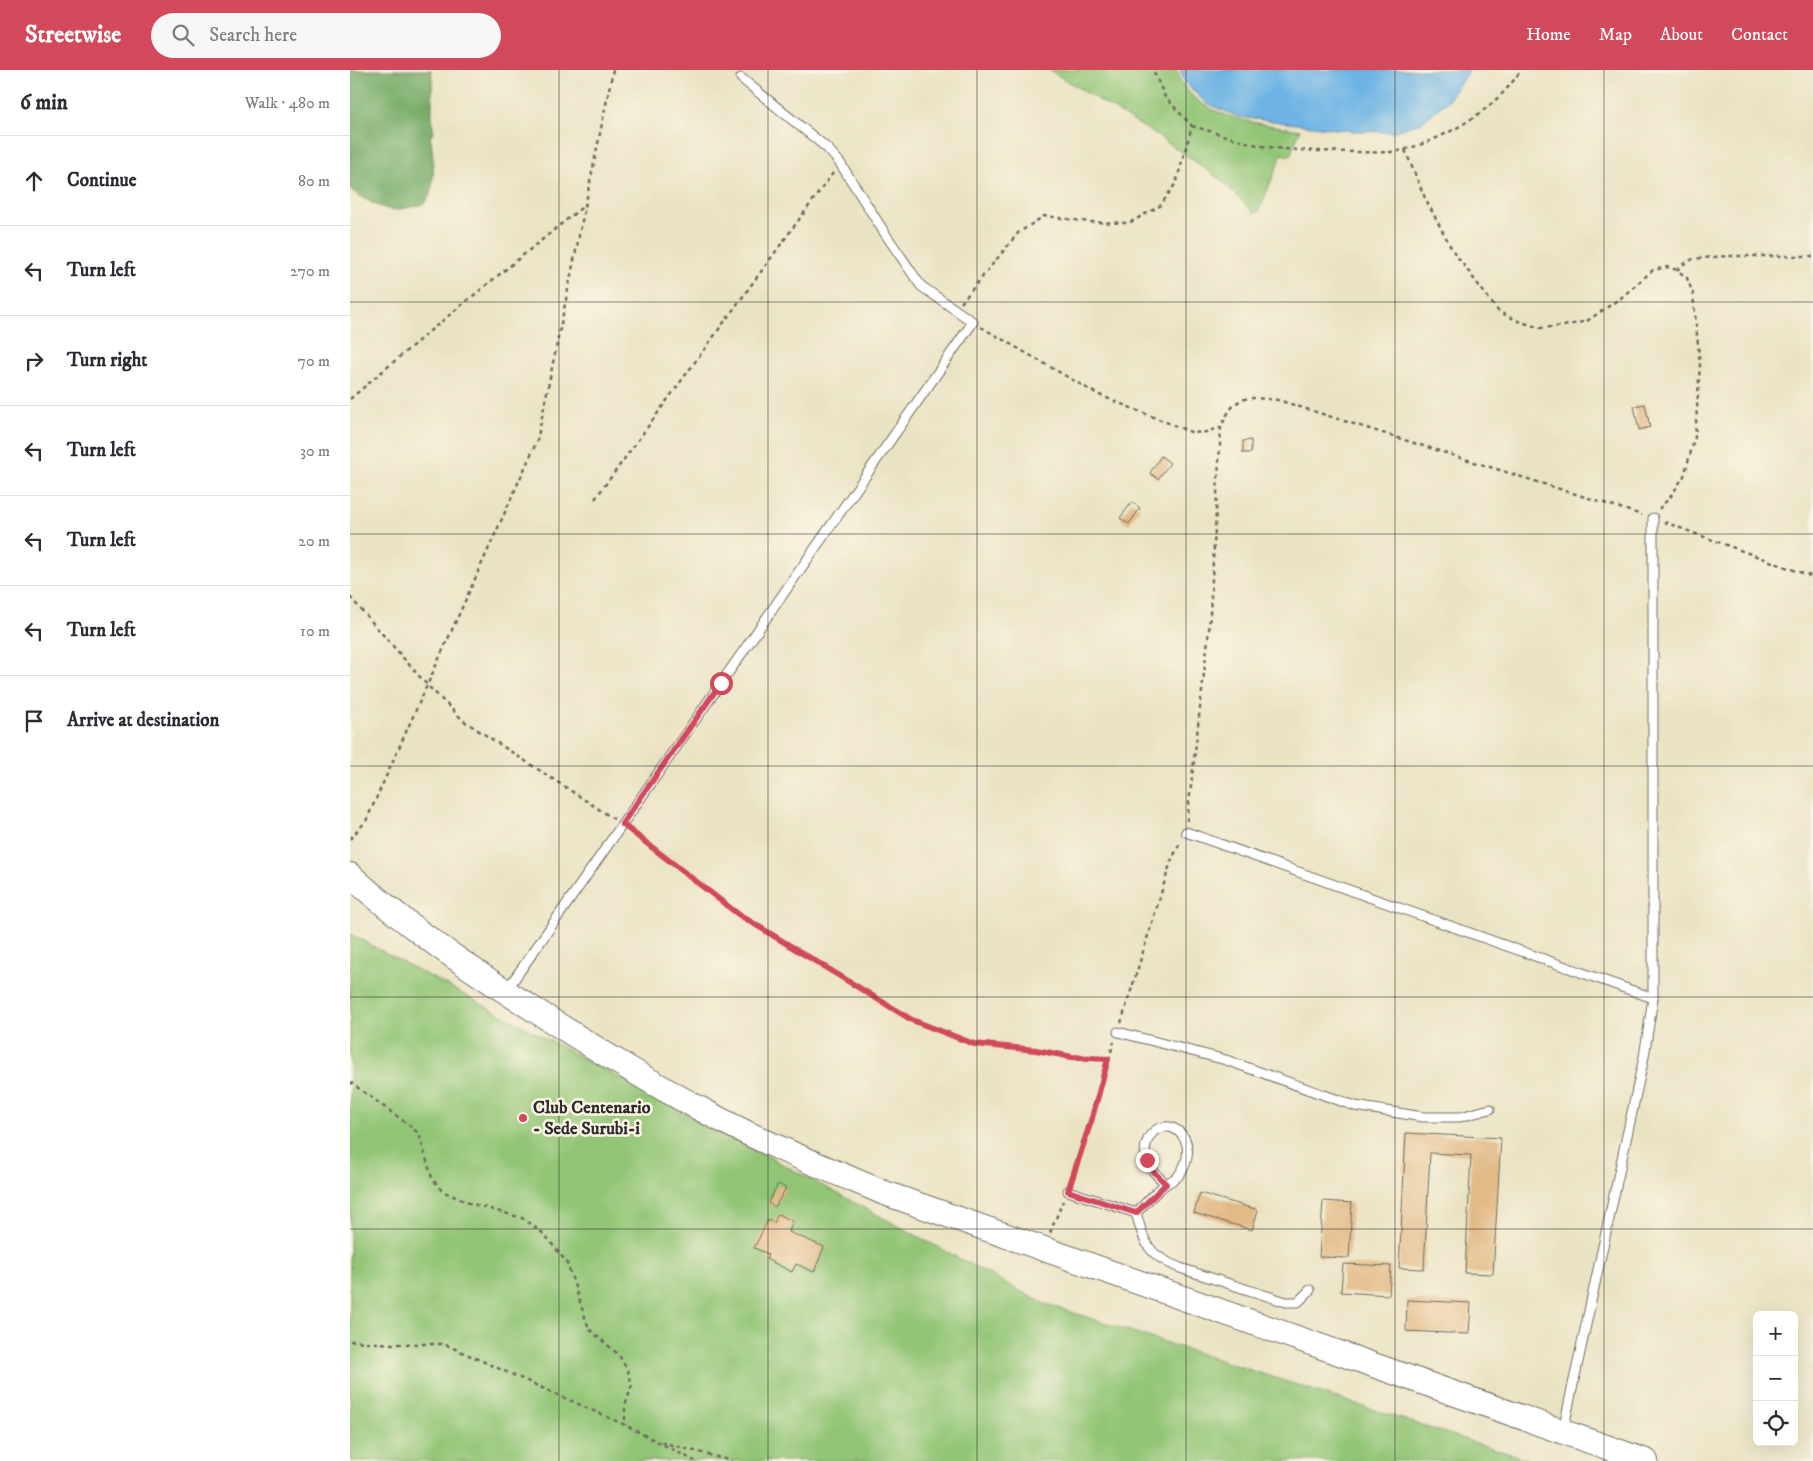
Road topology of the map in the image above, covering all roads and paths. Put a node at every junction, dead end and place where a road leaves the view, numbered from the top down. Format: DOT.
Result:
graph roads {
  1 [pos="613,70"];
  2 [pos="1154,70"];
  3 [pos="1521,70"];
  4 [pos="741,78"];
  5 [pos="1192,126"];
  6 [pos="1406,150"];
  7 [pos="840,163"];
  8 [pos="587,203"];
  9 [pos="1813,256"];
  10 [pos="1678,270"];
  11 [pos="956,310"];
  12 [pos="973,322"];
  13 [pos="350,398"];
  14 [pos="1221,427"];
  15 [pos="594,499"];
  16 [pos="1653,518"];
  17 [pos="1813,576"];
  18 [pos="350,597"];
  19 [pos="427,685"];
  20 [pos="622,824"];
  21 [pos="1186,832"];
  22 [pos="350,839"];
  23 [pos="350,875"];
  24 [pos="505,992"];
  25 [pos="1653,998"];
  26 [pos="1118,1032"];
  27 [pos="1108,1059"];
  28 [pos="350,1082"];
  29 [pos="1490,1109"];
  30 [pos="1166,1184"];
  31 [pos="1068,1191"];
  32 [pos="1136,1213"];
  33 [pos="1044,1250"];
  34 [pos="1310,1290"];
  35 [pos="350,1341"];
  36 [pos="625,1425"];
  37 [pos="1563,1432"];
  38 [pos="655,1441"];
  39 [pos="695,1461"];
  40 [pos="732,1461"];
  41 [pos="1646,1461"];
  1 -- 8 [label="path"];
  2 -- 5 [label="path"];
  3 -- 6 [label="path"];
  4 -- 7 [label="lane"];
  5 -- 6 [label="path"];
  5 -- 11 [label="path"];
  6 -- 10 [label="path"];
  7 -- 11 [label="lane"];
  7 -- 15 [label="path"];
  8 -- 13 [label="path"];
  8 -- 19 [label="path"];
  9 -- 10 [label="path"];
  10 -- 16 [label="path"];
  11 -- 12 [label="lane"];
  12 -- 14 [label="path"];
  12 -- 20 [label="lane"];
  14 -- 16 [label="path"];
  14 -- 21 [label="path"];
  16 -- 17 [label="path"];
  16 -- 25 [label="lane"];
  18 -- 19 [label="path"];
  19 -- 20 [label="path"];
  19 -- 22 [label="path"];
  20 -- 24 [label="lane"];
  20 -- 27 [label="path"];
  21 -- 25 [label="lane"];
  21 -- 26 [label="path"];
  23 -- 24 [label="street"];
  24 -- 33 [label="street"];
  25 -- 37 [label="lane"];
  26 -- 27 [label="path"];
  26 -- 29 [label="lane"];
  27 -- 31 [label="path"];
  28 -- 36 [label="path"];
  30 -- 30 [label="lane"];
  30 -- 32 [label="lane"];
  31 -- 32 [label="lane"];
  31 -- 33 [label="path"];
  32 -- 34 [label="lane"];
  33 -- 37 [label="street"];
  35 -- 36 [label="path"];
  36 -- 38 [label="path"];
  37 -- 41 [label="street"];
  38 -- 39 [label="path"];
  38 -- 40 [label="path"];
}
